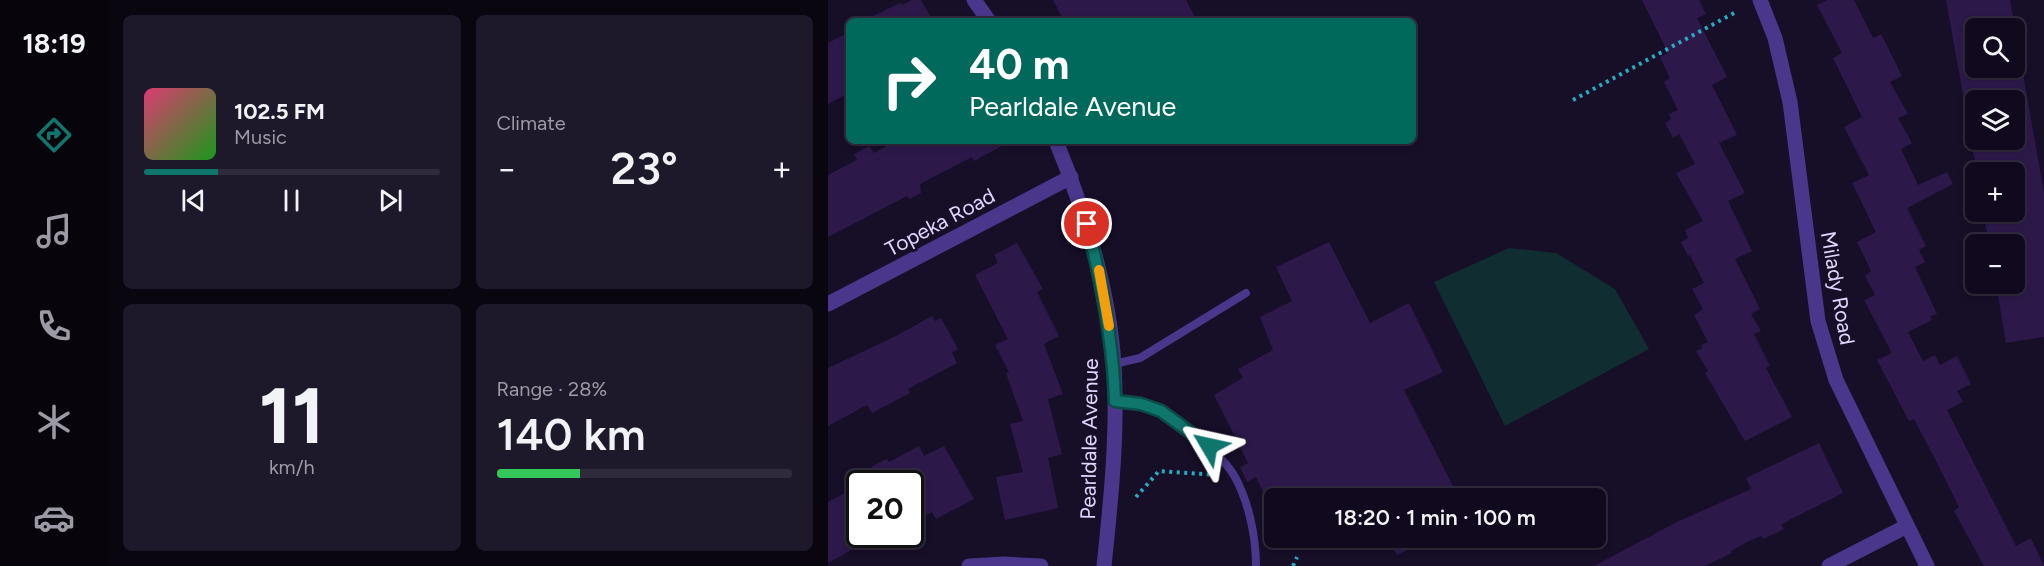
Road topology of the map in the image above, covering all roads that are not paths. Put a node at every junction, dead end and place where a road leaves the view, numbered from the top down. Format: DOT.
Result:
graph roads {
  1 [pos="974,0"];
  2 [pos="1760,0"];
  3 [pos="986,18"];
  4 [pos="1057,144"];
  5 [pos="1071,177"];
  6 [pos="1246,293"];
  7 [pos="828,304"];
  8 [pos="1114,364"];
  9 [pos="1115,401"];
  10 [pos="1907,526"];
  11 [pos="969,566"];
  12 [pos="1041,566"];
  13 [pos="1104,566"];
  14 [pos="1256,566"];
  15 [pos="1829,566"];
  16 [pos="1927,566"];
  1 -- 3 [label="street"];
  2 -- 10 [label="street, Milady Road"];
  4 -- 5 [label="street, Pearldale Avenue"];
  5 -- 7 [label="street, Topeka Road"];
  5 -- 8 [label="street, Pearldale Avenue"];
  6 -- 8 [label="lane"];
  8 -- 9 [label="street, Pearldale Avenue"];
  9 -- 13 [label="street, Pearldale Avenue"];
  9 -- 14 [label="lane"];
  10 -- 15 [label="street"];
  10 -- 16 [label="street, Milady Road"];
  11 -- 12 [label="street"];
}
